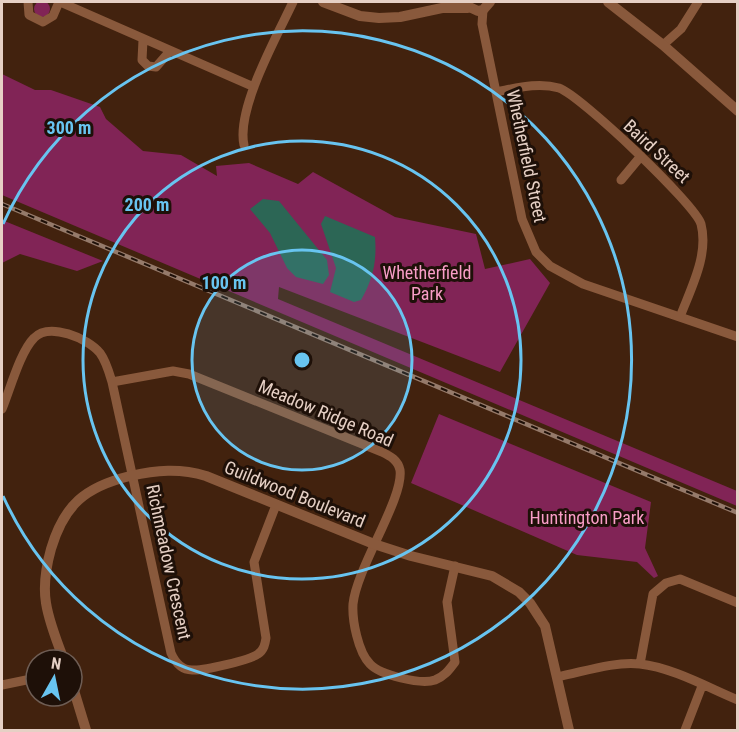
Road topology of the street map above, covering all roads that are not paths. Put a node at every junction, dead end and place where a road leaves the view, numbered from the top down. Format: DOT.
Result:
graph roads {
  1 [pos="28,2"];
  2 [pos="59,2"];
  3 [pos="293,2"];
  4 [pos="323,2"];
  5 [pos="608,2"];
  6 [pos="698,2"];
  7 [pos="446,5"];
  8 [pos="475,6"];
  9 [pos="143,40"];
  10 [pos="663,45"];
  11 [pos="170,51"];
  12 [pos="254,87"];
  13 [pos="496,92"];
  14 [pos="737,110"];
  15 [pos="244,145"];
  16 [pos="641,156"];
  17 [pos="621,180"];
  18 [pos="680,317"];
  19 [pos="738,337"];
  20 [pos="112,382"];
  21 [pos="2,409"];
  22 [pos="133,476"];
  23 [pos="276,505"];
  24 [pos="374,543"];
  25 [pos="455,566"];
  26 [pos="738,603"];
  27 [pos="60,648"];
  28 [pos="640,664"];
  29 [pos="557,677"];
  30 [pos="24,680"];
  31 [pos="2,685"];
  32 [pos="702,686"];
  33 [pos="738,700"];
  34 [pos="79,708"];
  35 [pos="86,730"];
  36 [pos="569,730"];
  37 [pos="685,730"];
  1 -- 2 [label="street"];
  2 -- 9 [label="street"];
  3 -- 12 [label="street"];
  4 -- 7 [label="street"];
  5 -- 10 [label="street"];
  6 -- 10 [label="street"];
  7 -- 8 [label="street"];
  8 -- 13 [label="street, Whetherfield Street"];
  9 -- 11 [label="street"];
  9 -- 11 [label="street"];
  10 -- 14 [label="street"];
  11 -- 12 [label="street"];
  12 -- 15 [label="street"];
  13 -- 16 [label="street, Baird Street"];
  13 -- 18 [label="street, Whetherfield Street"];
  16 -- 17 [label="street"];
  16 -- 18 [label="street, Baird Street"];
  18 -- 19 [label="street, Whetherfield Street"];
  20 -- 21 [label="street"];
  20 -- 22 [label="street"];
  20 -- 24 [label="street, Meadow Ridge Road"];
  22 -- 23 [label="street, Guildwood Boulevard"];
  22 -- 23 [label="street, Richmeadow Crescent"];
  22 -- 27 [label="street, Guildwood Boulevard"];
  23 -- 24 [label="street, Guildwood Boulevard"];
  24 -- 25 [label="street, Guildwood Boulevard"];
  24 -- 25 [label="street, Meadow Ridge Road"];
  25 -- 29 [label="street, Guildwood Boulevard"];
  26 -- 28 [label="street"];
  28 -- 29 [label="street"];
  28 -- 32 [label="street"];
  29 -- 36 [label="street, Guildwood Boulevard"];
  30 -- 31 [label="street"];
  32 -- 33 [label="street"];
  32 -- 37 [label="street"];
  34 -- 35 [label="street"];
}
